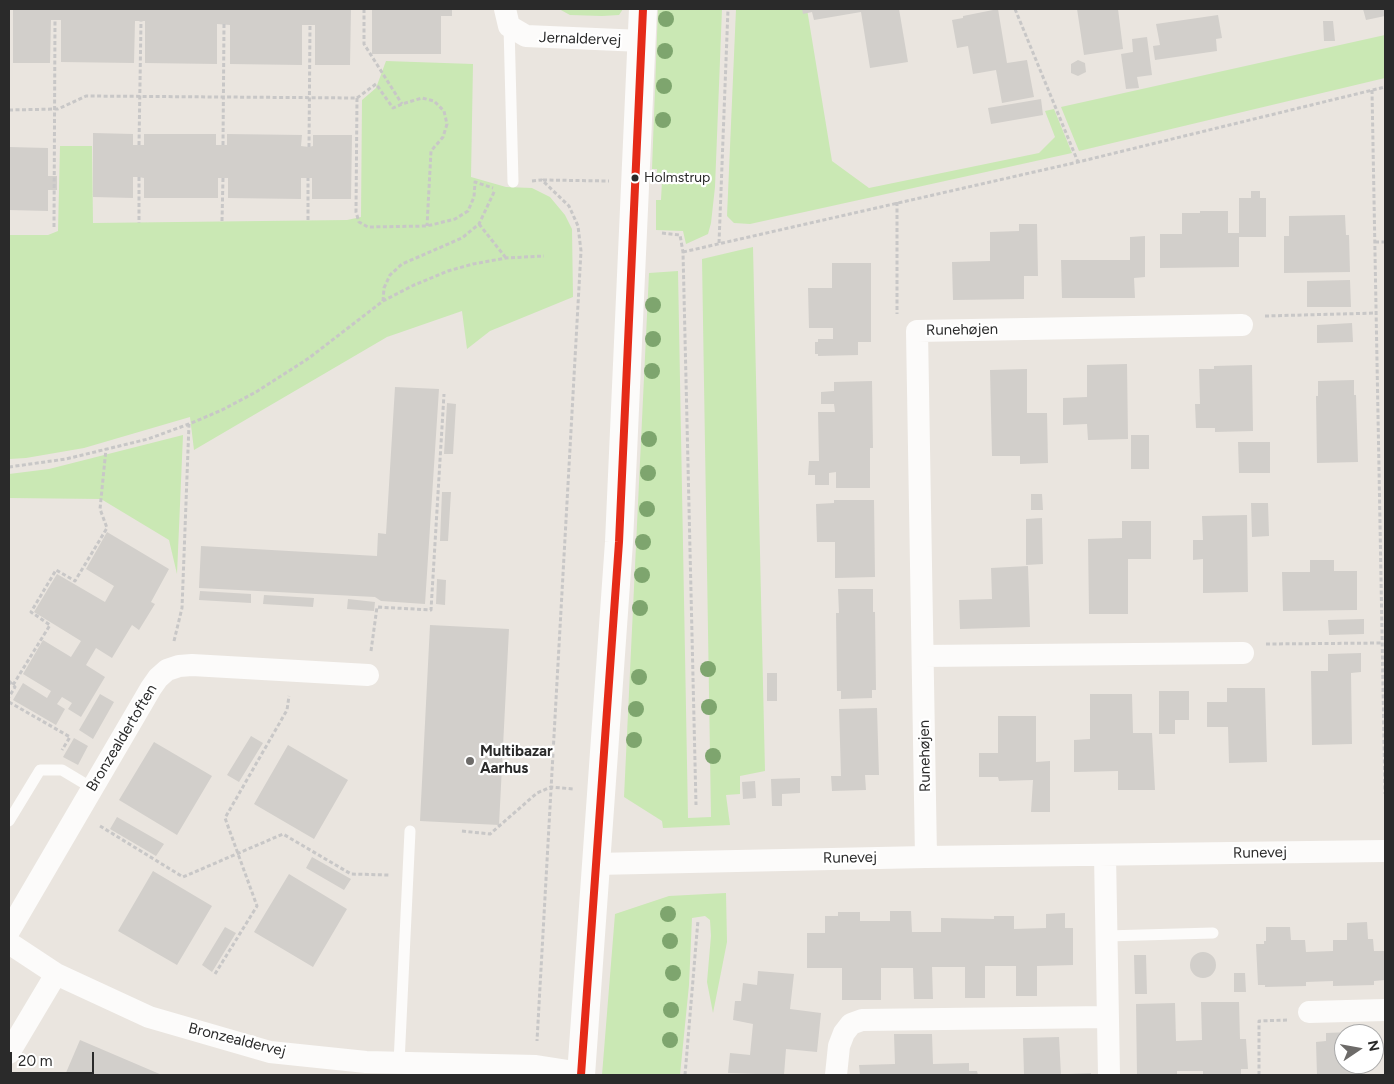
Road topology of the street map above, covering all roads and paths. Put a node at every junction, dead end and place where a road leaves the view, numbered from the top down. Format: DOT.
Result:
graph roads {
  1 [pos="364,9"];
  2 [pos="643,9"];
  3 [pos="728,9"];
  4 [pos="1015,9"];
  5 [pos="507,18"];
  6 [pos="55,20"];
  7 [pos="140,21"];
  8 [pos="224,24"];
  9 [pos="310,25"];
  10 [pos="642,41"];
  11 [pos="1385,87"];
  12 [pos="1372,90"];
  13 [pos="140,97"];
  14 [pos="224,97"];
  15 [pos="309,98"];
  16 [pos="357,98"];
  17 [pos="402,104"];
  18 [pos="54,109"];
  19 [pos="9,110"];
  20 [pos="139,145"];
  21 [pos="224,145"];
  22 [pos="308,146"];
  23 [pos="1078,162"];
  24 [pos="139,177"];
  25 [pos="223,178"];
  26 [pos="308,178"];
  27 [pos="542,180"];
  28 [pos="636,181"];
  29 [pos="513,182"];
  30 [pos="897,202"];
  31 [pos="308,220"];
  32 [pos="222,221"];
  33 [pos="139,222"];
  34 [pos="479,224"];
  35 [pos="428,226"];
  36 [pos="54,227"];
  37 [pos="634,234"];
  38 [pos="1375,242"];
  39 [pos="1385,242"];
  40 [pos="719,243"];
  41 [pos="683,252"];
  42 [pos="544,256"];
  43 [pos="506,258"];
  44 [pos="383,301"];
  45 [pos="1377,313"];
  46 [pos="1242,325"];
  47 [pos="916,331"];
  48 [pos="444,394"];
  49 [pos="189,424"];
  50 [pos="106,449"];
  51 [pos="9,467"];
  52 [pos="1384,603"];
  53 [pos="1383,643"];
  54 [pos="1243,653"];
  55 [pos="923,656"];
  56 [pos="167,670"];
  57 [pos="294,671"];
  58 [pos="368,675"];
  59 [pos="9,681"];
  60 [pos="13,685"];
  61 [pos="9,697"];
  62 [pos="9,702"];
  63 [pos="50,770"];
  64 [pos="551,787"];
  65 [pos="92,788"];
  66 [pos="601,791"];
  67 [pos="1385,794"];
  68 [pos="696,805"];
  69 [pos="78,813"];
  70 [pos="9,821"];
  71 [pos="410,831"];
  72 [pos="462,831"];
  73 [pos="1385,852"];
  74 [pos="238,853"];
  75 [pos="1105,856"];
  76 [pos="926,857"];
  77 [pos="595,864"];
  78 [pos="408,875"];
  79 [pos="698,920"];
  80 [pos="9,932"];
  81 [pos="1213,933"];
  82 [pos="1106,936"];
  83 [pos="9,944"];
  84 [pos="56,974"];
  85 [pos="215,974"];
  86 [pos="1385,1010"];
  87 [pos="1309,1012"];
  88 [pos="1107,1017"];
  89 [pos="9,1053"];
  90 [pos="398,1063"];
  91 [pos="536,1066"];
  92 [pos="581,1074"];
  93 [pos="684,1075"];
  94 [pos="836,1075"];
  95 [pos="1109,1075"];
  96 [pos="1259,1075"];
  1 -- 17 [label="path"];
  2 -- 10 [label="street, Jernaldervej"];
  3 -- 40 [label="path"];
  4 -- 23 [label="path"];
  5 -- 10 [label="street, Jernaldervej"];
  5 -- 29 [label="lane"];
  6 -- 18 [label="path"];
  7 -- 13 [label="path"];
  8 -- 14 [label="path"];
  9 -- 15 [label="path"];
  10 -- 28 [label="street, Jernaldervej"];
  11 -- 12 [label="path"];
  12 -- 23 [label="path"];
  12 -- 38 [label="path"];
  13 -- 14 [label="path"];
  13 -- 18 [label="path"];
  13 -- 20 [label="path"];
  14 -- 15 [label="path"];
  14 -- 21 [label="path"];
  15 -- 16 [label="path"];
  15 -- 22 [label="path"];
  16 -- 17 [label="path"];
  16 -- 35 [label="path"];
  17 -- 35 [label="path"];
  18 -- 19 [label="path"];
  18 -- 36 [label="path"];
  23 -- 30 [label="path"];
  24 -- 33 [label="path"];
  25 -- 32 [label="path"];
  26 -- 31 [label="path"];
  27 -- 28 [label="path"];
  27 -- 29 [label="path"];
  27 -- 64 [label="path"];
  28 -- 37 [label="street, Jernaldervej"];
  30 -- 40 [label="path"];
  30 -- 47 [label="path"];
  34 -- 35 [label="path"];
  34 -- 43 [label="path"];
  34 -- 44 [label="path"];
  37 -- 41 [label="path"];
  37 -- 66 [label="street, Jernaldervej"];
  38 -- 39 [label="path"];
  38 -- 45 [label="path"];
  40 -- 41 [label="path"];
  41 -- 68 [label="path"];
  42 -- 43 [label="path"];
  43 -- 44 [label="path"];
  44 -- 49 [label="path"];
  45 -- 46 [label="path"];
  45 -- 52 [label="path"];
  46 -- 47 [label="street, Runehøjen"];
  47 -- 55 [label="street, Runehøjen"];
  48 -- 58 [label="path"];
  49 -- 50 [label="path"];
  49 -- 56 [label="path"];
  50 -- 51 [label="path"];
  50 -- 60 [label="path"];
  52 -- 53 [label="path"];
  53 -- 54 [label="path"];
  53 -- 67 [label="path"];
  54 -- 55 [label="street"];
  55 -- 76 [label="street, Runehøjen"];
  56 -- 57 [label="street, Bronzealdertoften"];
  56 -- 65 [label="street, Bronzealdertoften"];
  57 -- 58 [label="street, Bronzealdertoften"];
  57 -- 74 [label="path"];
  59 -- 60 [label="path"];
  60 -- 61 [label="path"];
  62 -- 63 [label="path"];
  63 -- 65 [label="lane"];
  63 -- 70 [label="lane"];
  64 -- 66 [label="path"];
  64 -- 72 [label="path"];
  64 -- 91 [label="path"];
  65 -- 69 [label="street, Bronzealdertoften"];
  66 -- 77 [label="street, Jernaldervej"];
  69 -- 74 [label="path"];
  69 -- 80 [label="street, Bronzealdertoften"];
  71 -- 78 [label="lane"];
  73 -- 75 [label="street, Runevej"];
  74 -- 78 [label="path"];
  74 -- 85 [label="path"];
  75 -- 76 [label="street, Runevej"];
  75 -- 82 [label="street"];
  76 -- 77 [label="street, Runevej"];
  77 -- 92 [label="street, Jernaldervej"];
  78 -- 90 [label="lane"];
  79 -- 93 [label="path"];
  81 -- 82 [label="lane"];
  82 -- 88 [label="street"];
  83 -- 84 [label="street, Bronzealdervej"];
  84 -- 89 [label="street"];
  84 -- 90 [label="street, Bronzealdervej"];
  86 -- 87 [label="street"];
  87 -- 96 [label="path"];
  88 -- 94 [label="street"];
  88 -- 95 [label="street"];
  90 -- 91 [label="street, Bronzealdervej"];
  91 -- 92 [label="street, Bronzealdervej"];
}
